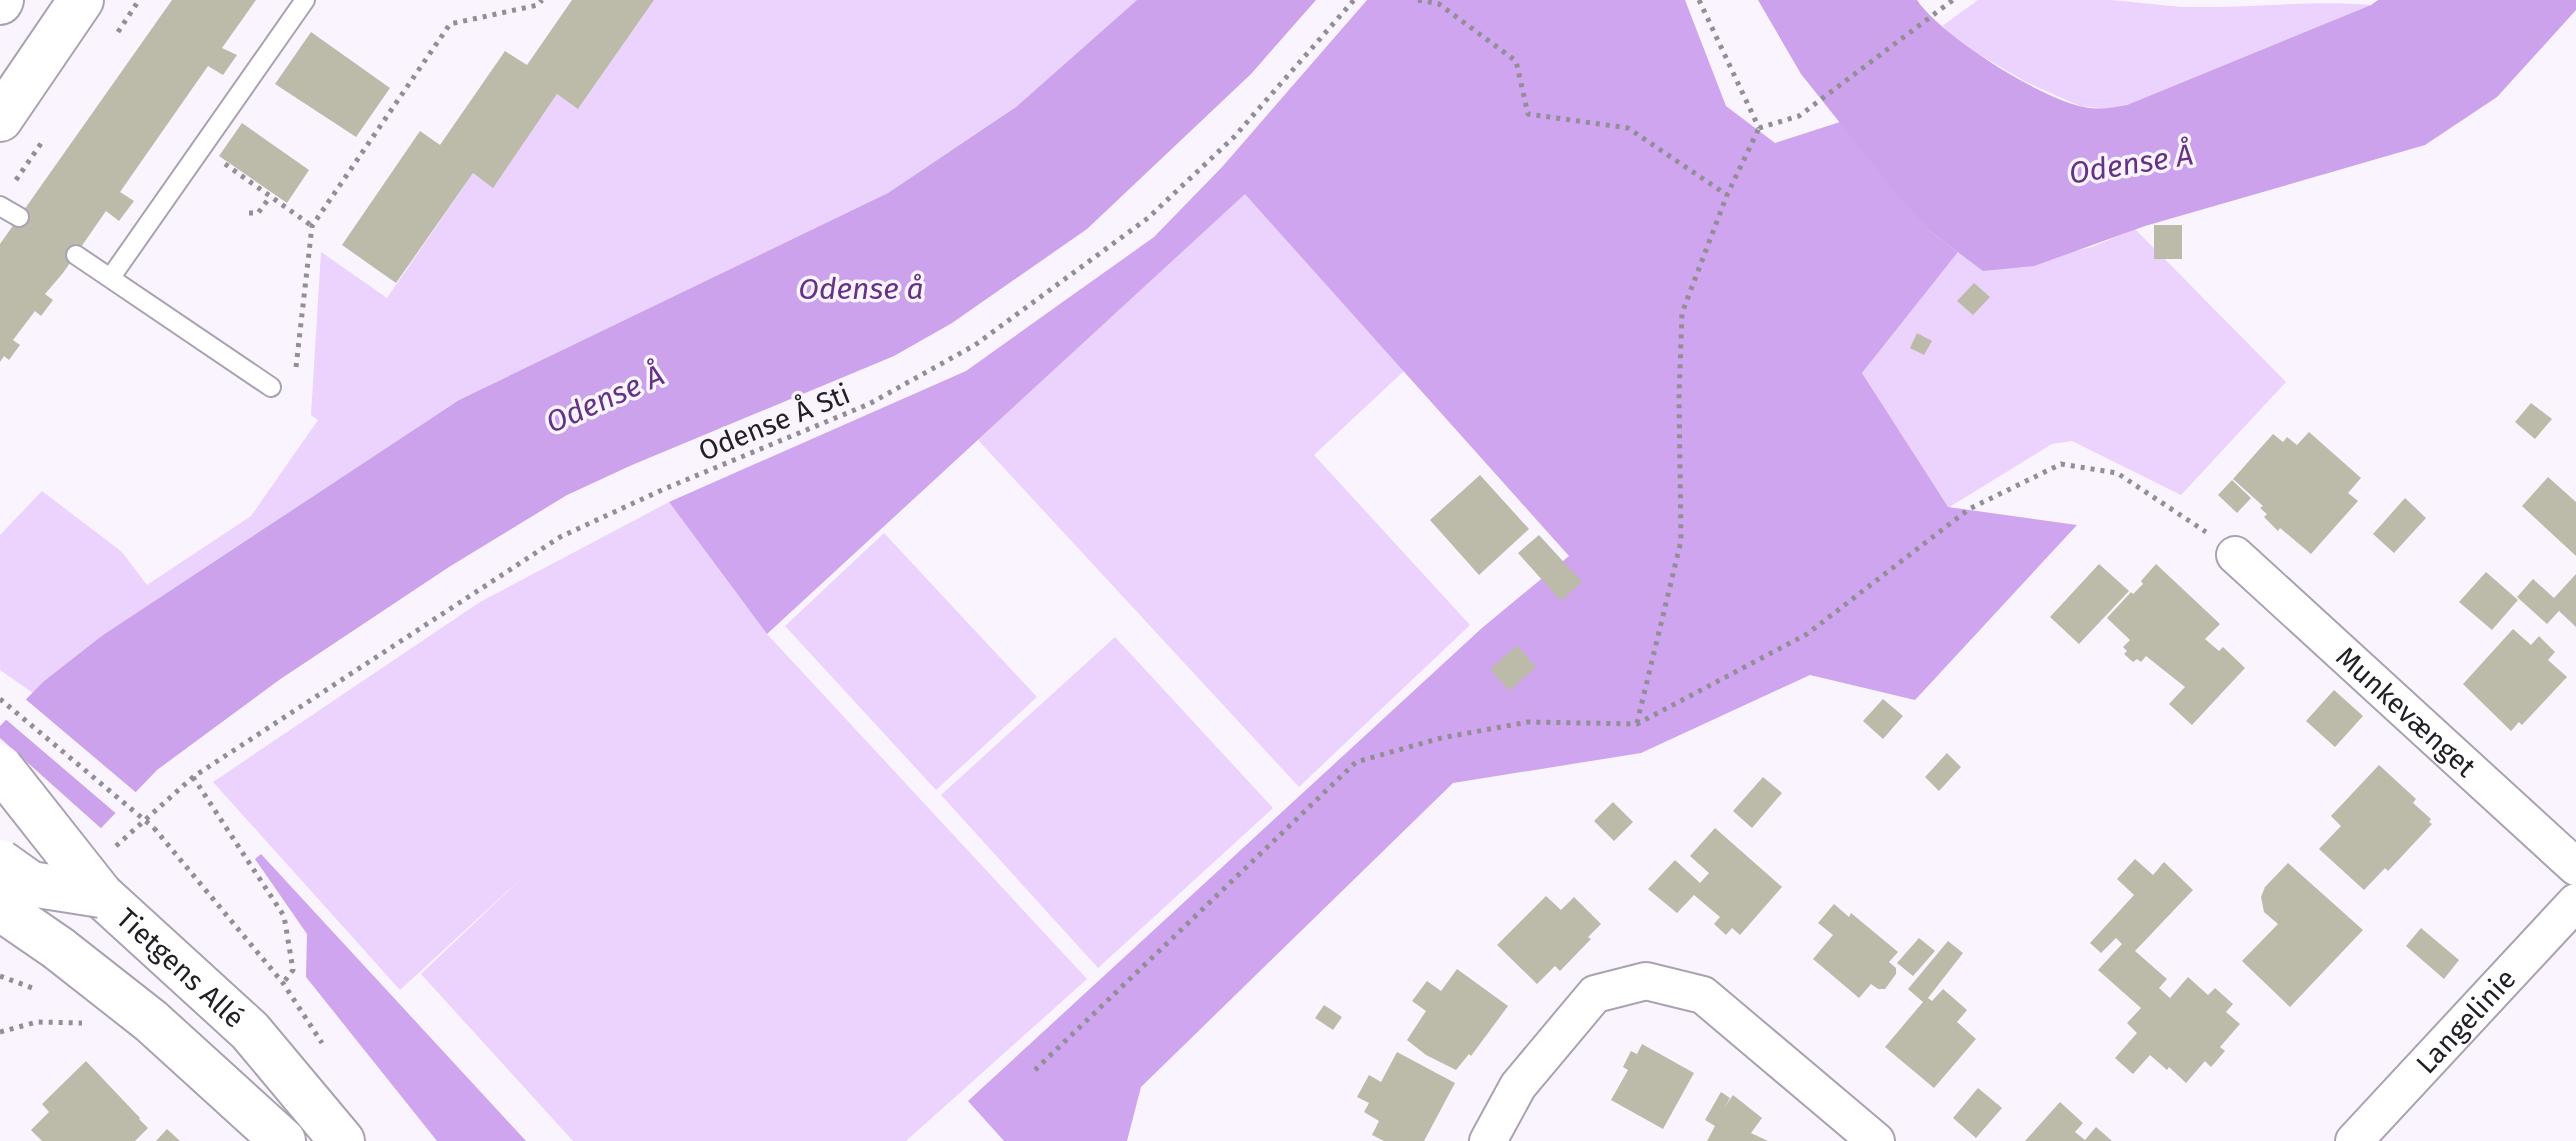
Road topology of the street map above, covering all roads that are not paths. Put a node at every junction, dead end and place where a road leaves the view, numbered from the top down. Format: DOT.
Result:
graph roads {
  1 [pos="81,0"];
  2 [pos="305,0"];
  3 [pos="0,119"];
  4 [pos="0,206"];
  5 [pos="19,217"];
  6 [pos="76,255"];
  7 [pos="111,277"];
  8 [pos="271,387"];
  9 [pos="2235,555"];
  10 [pos="0,767"];
  11 [pos="0,815"];
  12 [pos="0,862"];
  13 [pos="2576,867"];
  14 [pos="101,895"];
  15 [pos="2576,902"];
  16 [pos="0,908"];
  17 [pos="283,1141"];
  18 [pos="342,1141"];
  19 [pos="1488,1141"];
  20 [pos="1876,1141"];
  21 [pos="2354,1141"];
  1 -- 3 [label="main road"];
  2 -- 7 [label="lane"];
  4 -- 5 [label="lane"];
  6 -- 7 [label="lane"];
  7 -- 8 [label="lane"];
  9 -- 13 [label="street, Munkevænget"];
  10 -- 14 [label="main road, bridge"];
  11 -- 14 [label="main road, Tietgens Allé, bridge"];
  12 -- 14 [label="main road, bridge"];
  14 -- 18 [label="main road, Tietgens Allé"];
  15 -- 21 [label="street, Langelinie"];
  16 -- 17 [label="main road, Tietgens Allé, bridge"];
  19 -- 20 [label="street"];
}
